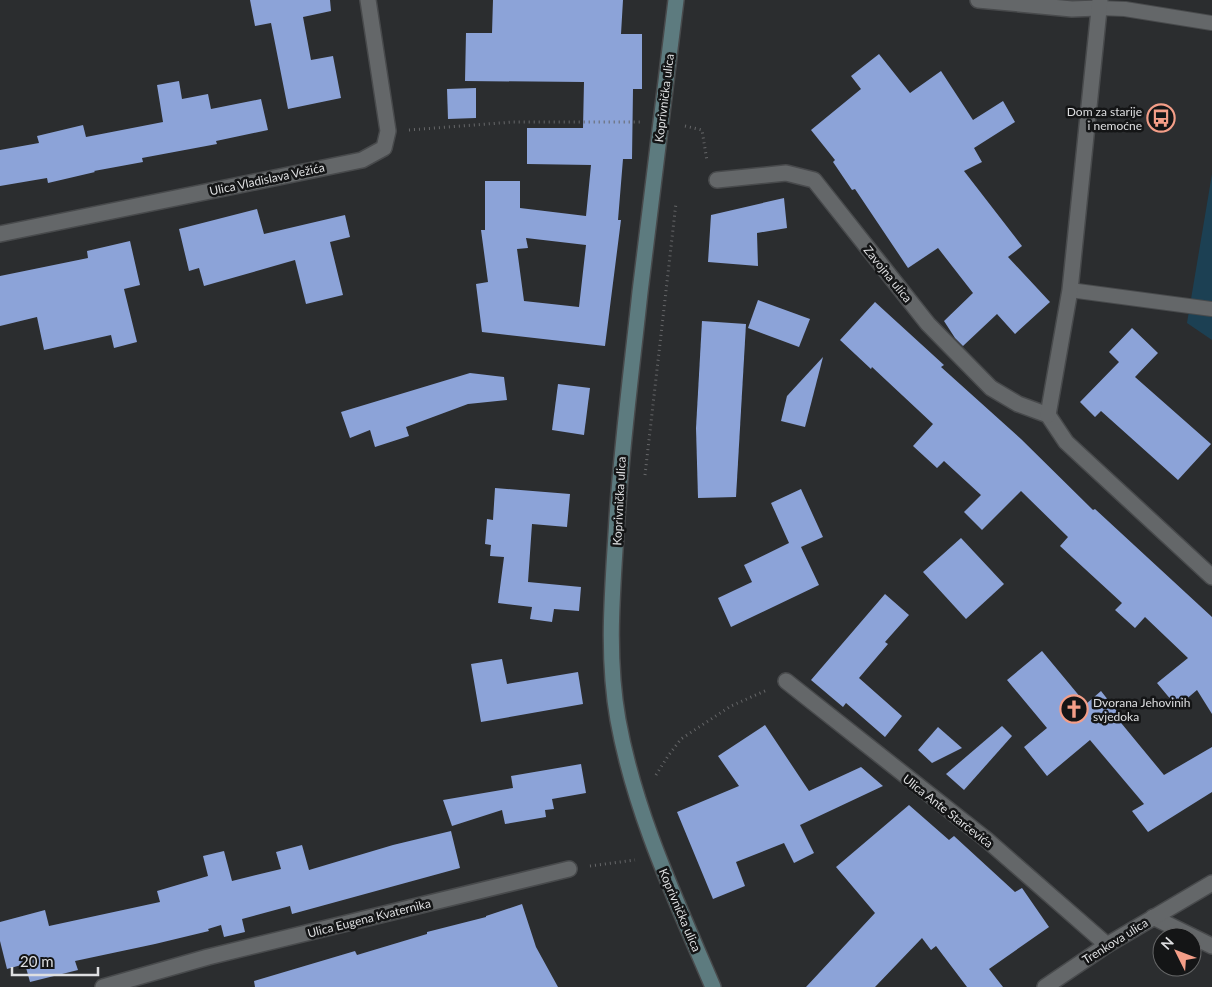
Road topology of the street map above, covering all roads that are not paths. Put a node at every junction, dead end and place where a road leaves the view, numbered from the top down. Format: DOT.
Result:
graph roads {
  1 [pos="368,0"];
  2 [pos="676,0"];
  3 [pos="978,0"];
  4 [pos="1099,4"];
  5 [pos="1212,23"];
  6 [pos="717,180"];
  7 [pos="0,234"];
  8 [pos="1070,290"];
  9 [pos="1212,309"];
  10 [pos="1048,416"];
  11 [pos="1212,577"];
  12 [pos="786,681"];
  13 [pos="569,869"];
  14 [pos="1212,884"];
  15 [pos="1153,917"];
  16 [pos="1107,945"];
  17 [pos="1212,946"];
  18 [pos="103,987"];
  19 [pos="713,987"];
  20 [pos="1045,987"];
  1 -- 7 [label="street, Ulica Vladislava Vežića"];
  2 -- 19 [label="main road, Koprivnička ulica"];
  3 -- 4 [label="street"];
  4 -- 5 [label="lane"];
  4 -- 8 [label="street"];
  6 -- 10 [label="street, Zavojna ulica"];
  8 -- 9 [label="lane"];
  8 -- 10 [label="street"];
  10 -- 11 [label="street"];
  12 -- 16 [label="street, Ulica Ante Starčevića"];
  13 -- 18 [label="street, Ulica Eugena Kvaternika"];
  14 -- 15 [label="street, Trenkova ulica"];
  15 -- 16 [label="street, Trenkova ulica"];
  15 -- 17 [label="street"];
  16 -- 20 [label="street, Trenkova ulica"];
}
